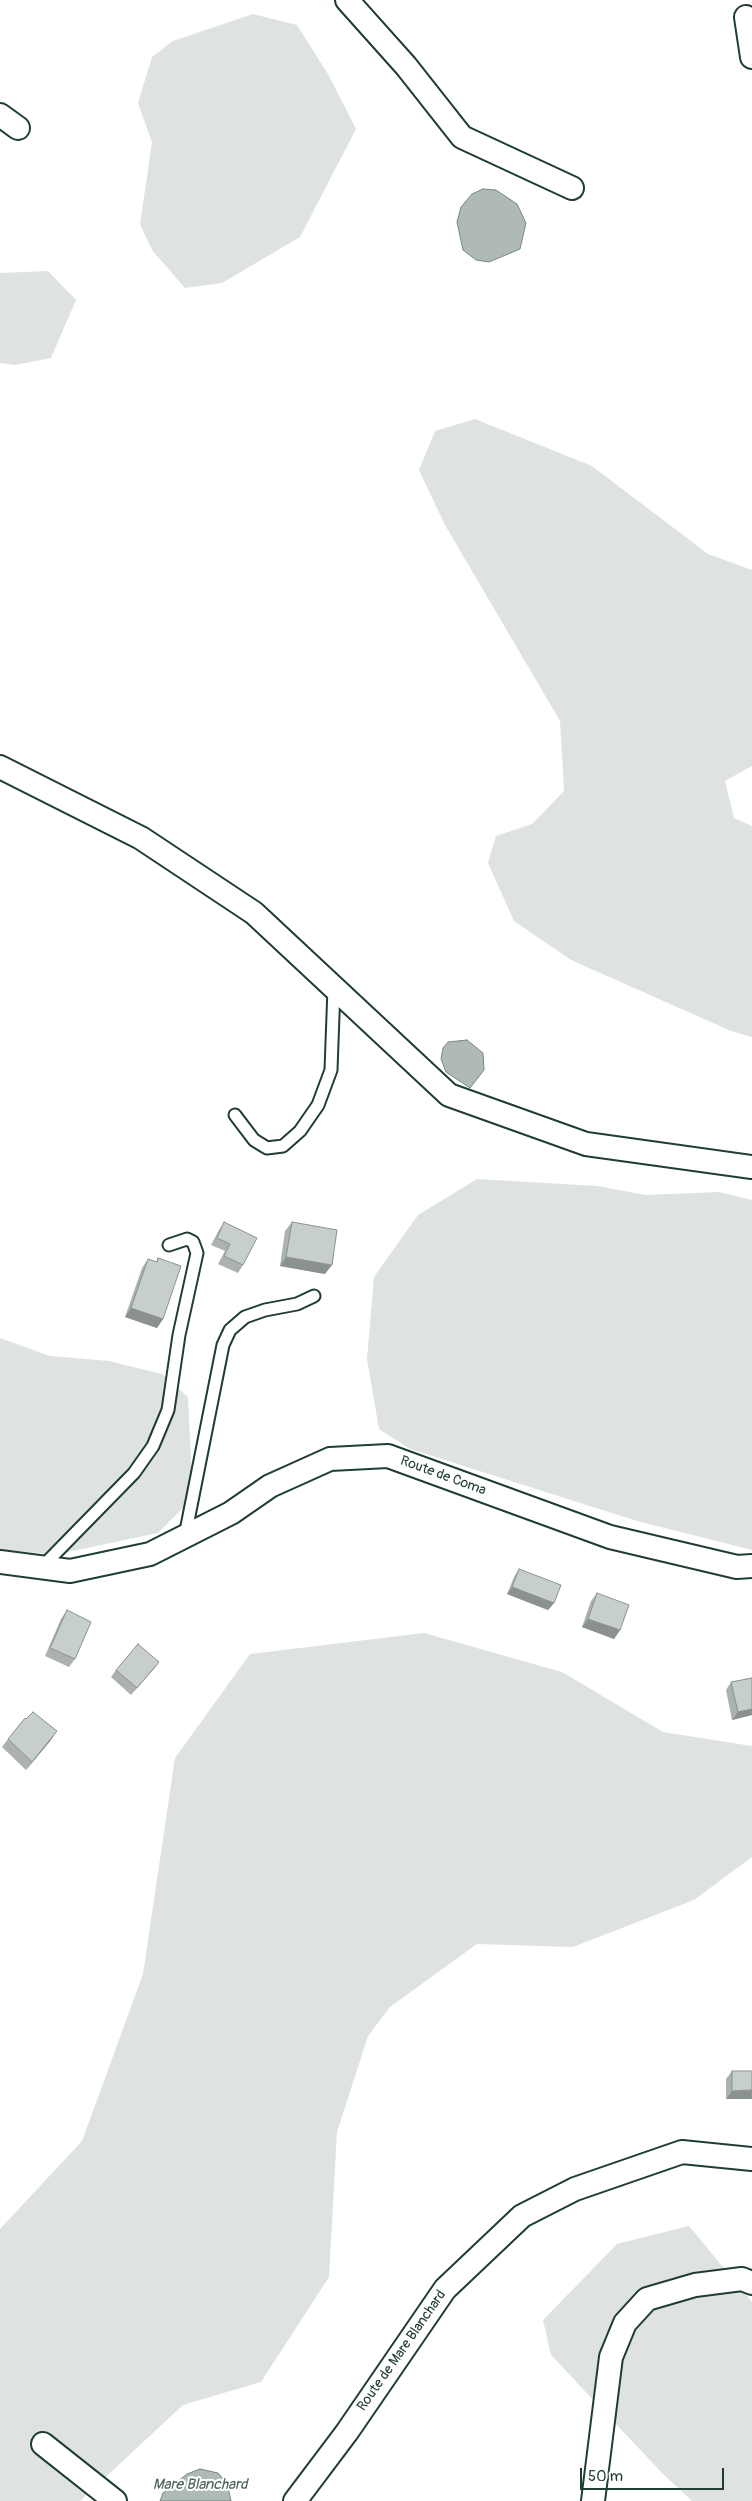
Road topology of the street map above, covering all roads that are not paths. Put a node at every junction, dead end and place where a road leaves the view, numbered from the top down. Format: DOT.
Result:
graph roads {
  1 [pos="347,0"];
  2 [pos="746,17"];
  3 [pos="752,57"];
  4 [pos="0,114"];
  5 [pos="18,128"];
  6 [pos="572,188"];
  7 [pos="0,767"];
  8 [pos="334,988"];
  9 [pos="235,1115"];
  10 [pos="752,1167"];
  11 [pos="169,1246"];
  12 [pos="314,1296"];
  13 [pos="185,1536"];
  14 [pos="0,1562"];
  15 [pos="752,1566"];
  16 [pos="41,1568"];
  17 [pos="752,2159"];
  18 [pos="752,2283"];
  19 [pos="43,2444"];
  20 [pos="115,2501"];
  21 [pos="295,2501"];
  22 [pos="593,2501"];
  1 -- 6 [label="street"];
  2 -- 3 [label="street"];
  4 -- 5 [label="street"];
  7 -- 8 [label="street"];
  8 -- 9 [label="lane"];
  8 -- 10 [label="street"];
  11 -- 16 [label="lane"];
  12 -- 13 [label="lane"];
  13 -- 15 [label="street, Route de Coma"];
  13 -- 16 [label="street, Route de Coma"];
  14 -- 16 [label="street, Route de Coma"];
  17 -- 21 [label="street, Route de Mare Blanchard"];
  18 -- 22 [label="street"];
  19 -- 20 [label="street"];
}
